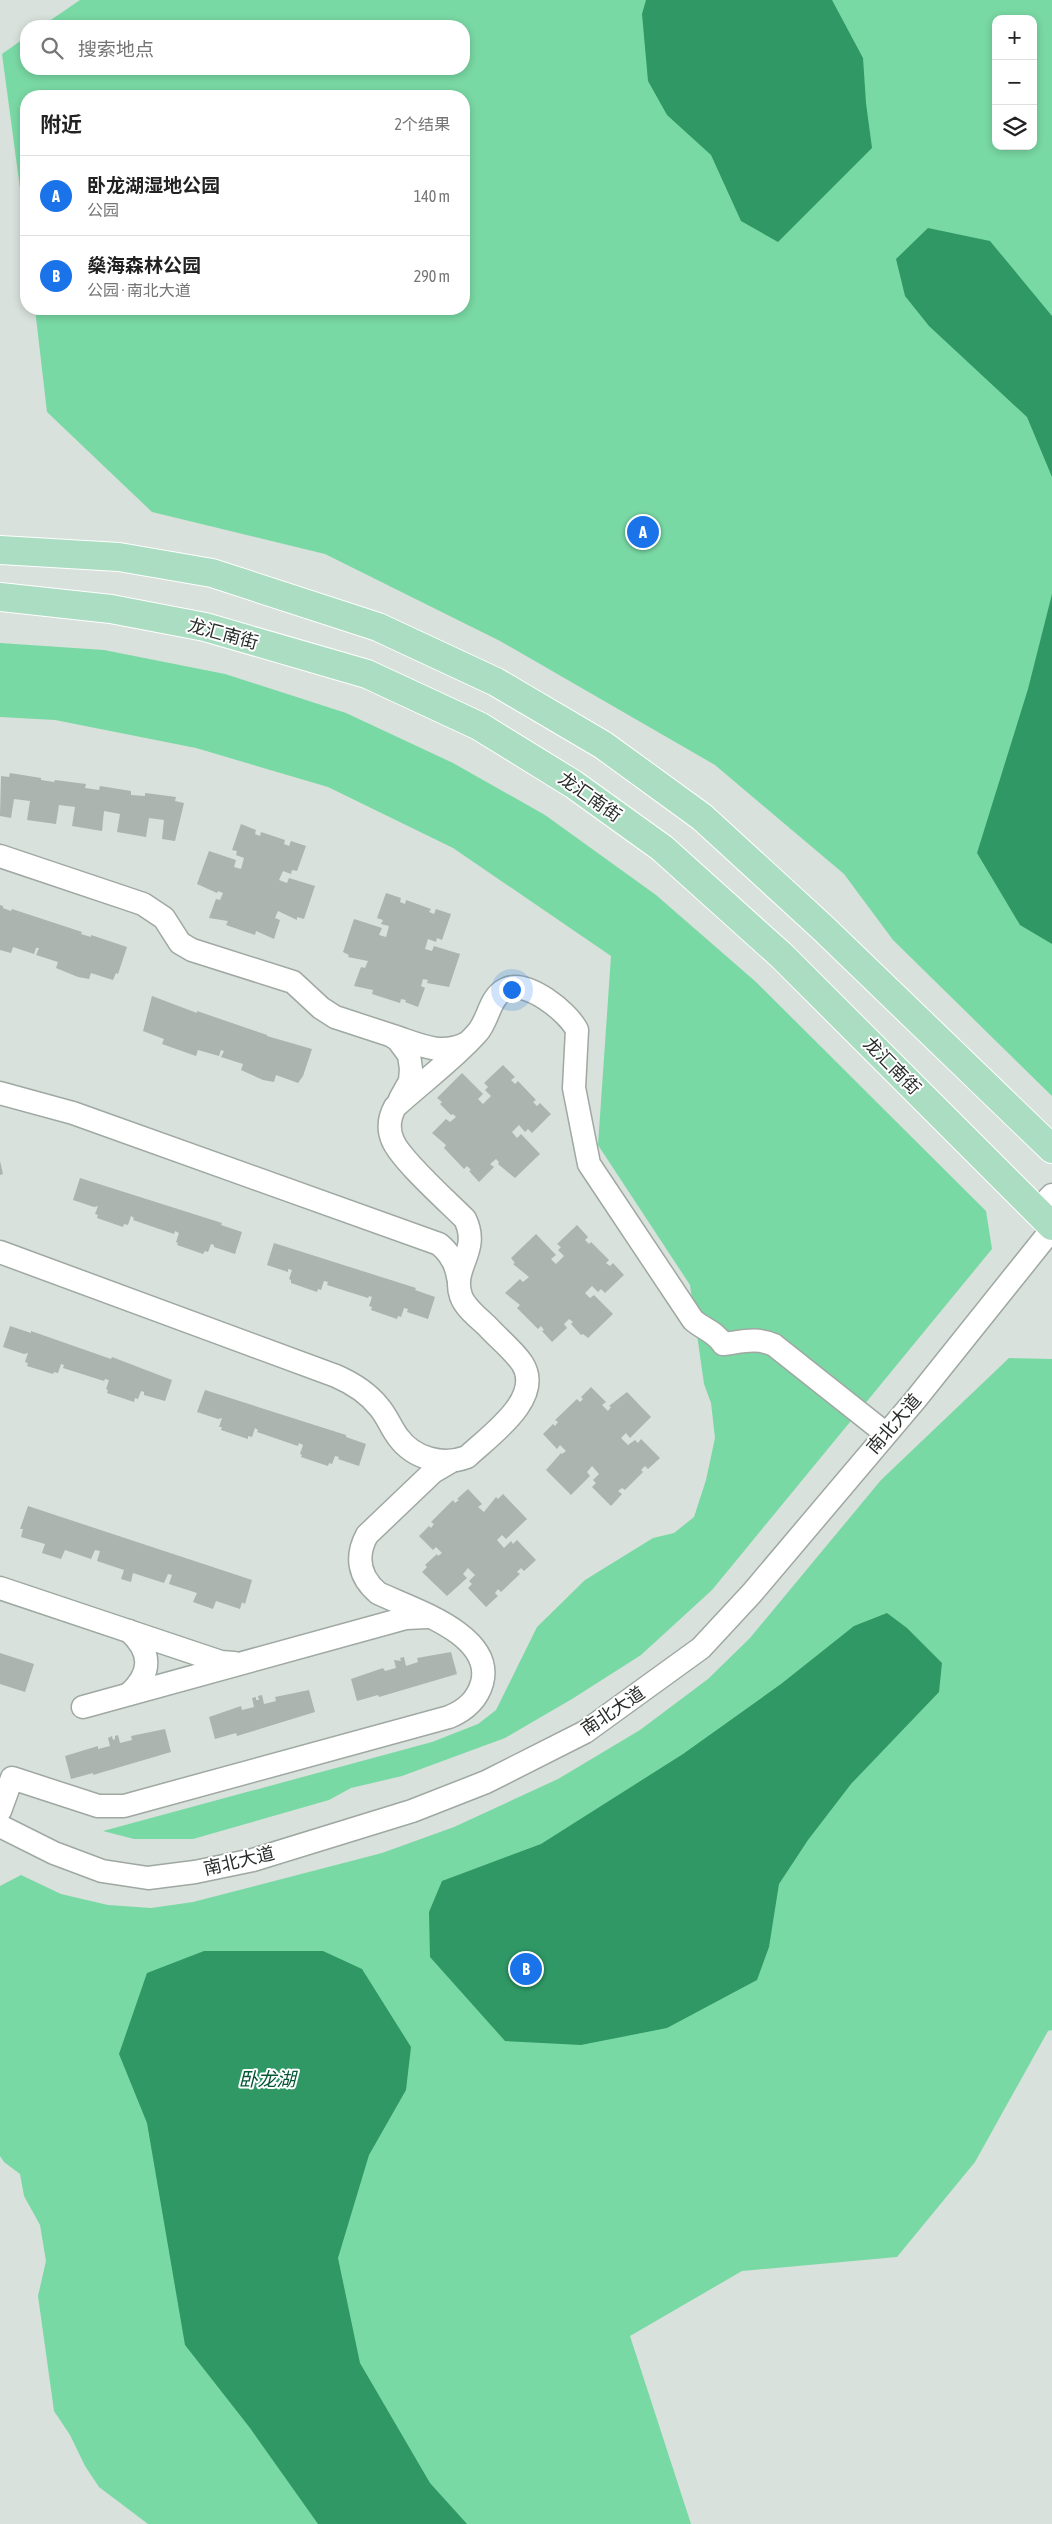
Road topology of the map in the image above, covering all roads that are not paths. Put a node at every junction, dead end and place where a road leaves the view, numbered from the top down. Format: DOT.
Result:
graph roads {
  1 [pos="0,550"];
  2 [pos="0,597"];
  3 [pos="0,856"];
  4 [pos="390,1035"];
  5 [pos="465,1044"];
  6 [pos="0,1093"];
  7 [pos="394,1107"];
  8 [pos="1052,1149"];
  9 [pos="1048,1215"];
  10 [pos="470,1234"];
  11 [pos="439,1244"];
  12 [pos="0,1252"];
  13 [pos="458,1276"];
  14 [pos="885,1433"];
  15 [pos="407,1447"];
  16 [pos="450,1462"];
  17 [pos="413,1492"];
  18 [pos="0,1588"];
  19 [pos="378,1593"];
  20 [pos="428,1617"];
  21 [pos="371,1627"];
  22 [pos="129,1631"];
  23 [pos="240,1663"];
  24 [pos="129,1694"];
  25 [pos="83,1707"];
  26 [pos="0,1811"];
  27 [pos="0,1826"];
  1 -- 8 [label="main road"];
  2 -- 9 [label="main road, 龙汇南街"];
  3 -- 4 [label="street"];
  4 -- 5 [label="street"];
  4 -- 7 [label="street"];
  5 -- 7 [label="street"];
  5 -- 14 [label="street"];
  6 -- 11 [label="street"];
  7 -- 10 [label="street"];
  9 -- 14 [label="street, 南北大道"];
  10 -- 11 [label="street"];
  10 -- 13 [label="street"];
  11 -- 13 [label="street"];
  12 -- 15 [label="street"];
  13 -- 16 [label="street"];
  14 -- 27 [label="street, 南北大道"];
  15 -- 16 [label="street"];
  15 -- 17 [label="street"];
  16 -- 17 [label="street"];
  17 -- 19 [label="street"];
  18 -- 22 [label="street"];
  19 -- 20 [label="street"];
  19 -- 21 [label="street"];
  20 -- 21 [label="street"];
  20 -- 26 [label="street"];
  21 -- 23 [label="street"];
  22 -- 23 [label="street"];
  22 -- 24 [label="street"];
  23 -- 24 [label="street"];
  24 -- 25 [label="street"];
}
